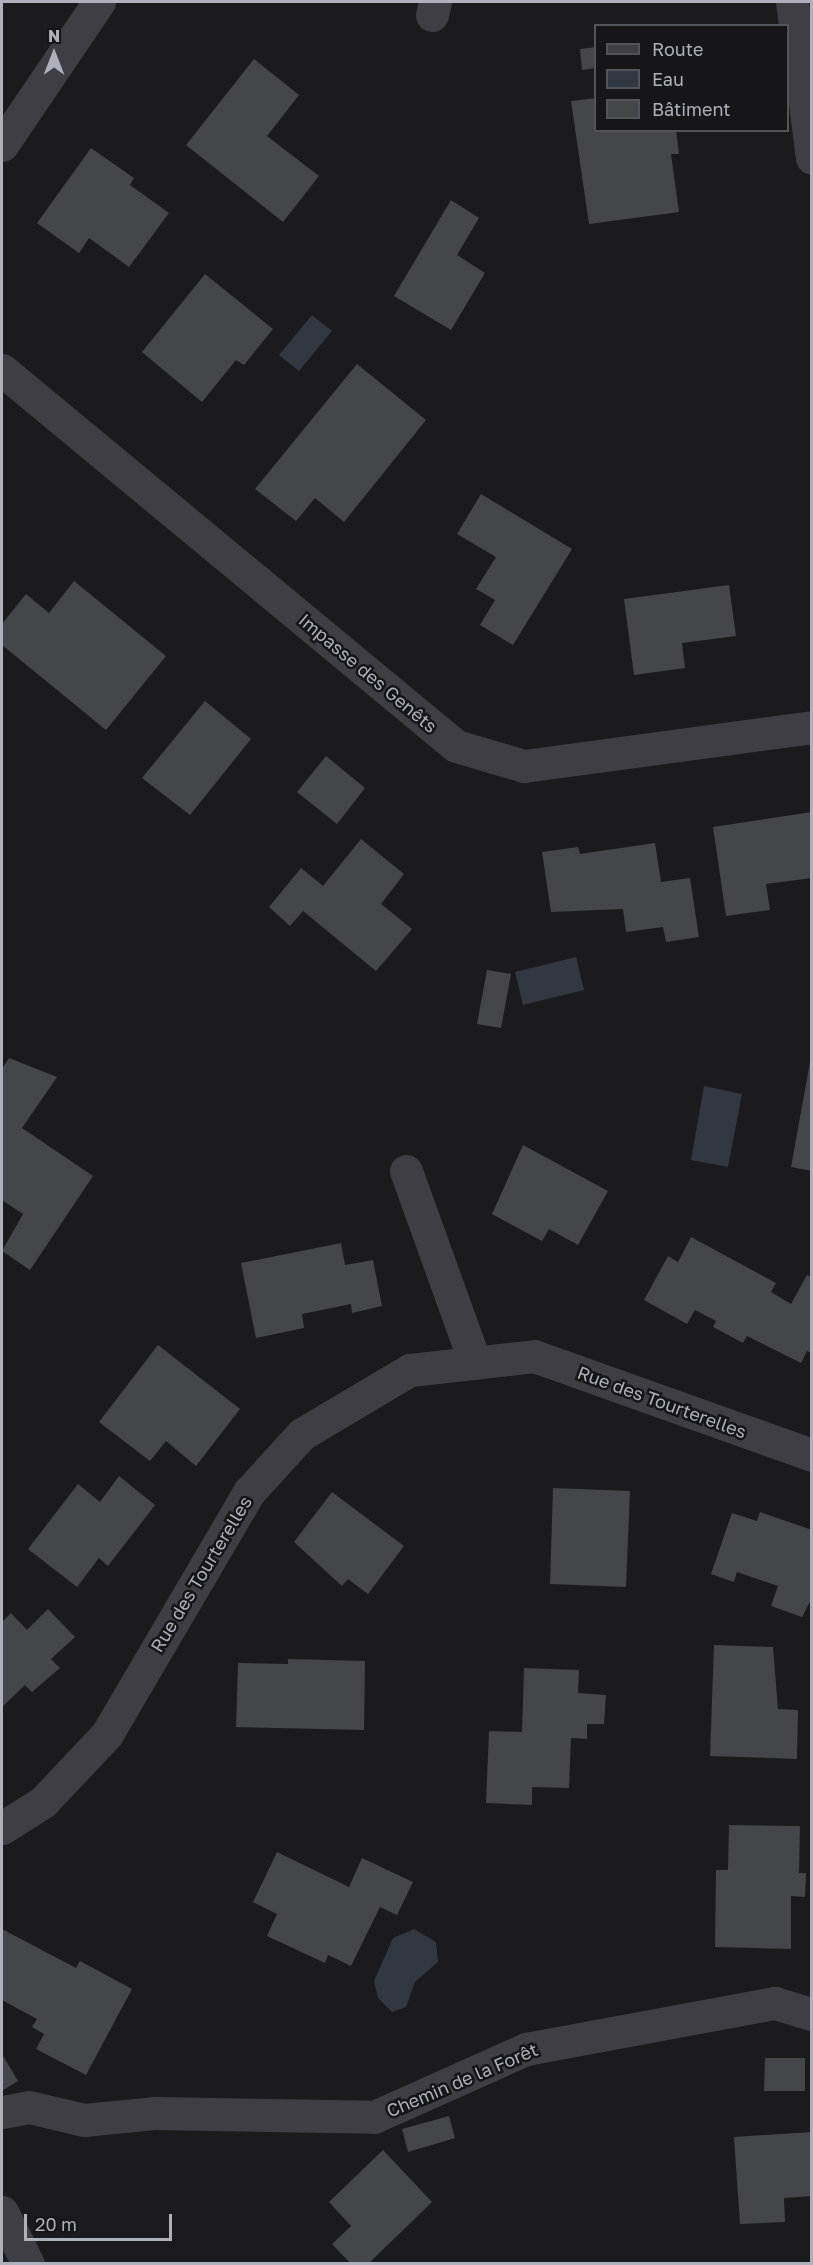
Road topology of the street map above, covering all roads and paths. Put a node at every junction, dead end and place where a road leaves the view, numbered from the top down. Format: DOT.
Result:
graph roads {
  1 [pos="99,2"];
  2 [pos="792,2"];
  3 [pos="2,145"];
  4 [pos="812,158"];
  5 [pos="2,369"];
  6 [pos="812,727"];
  7 [pos="406,1171"];
  8 [pos="475,1363"];
  9 [pos="812,1455"];
  10 [pos="2,1828"];
  11 [pos="812,2014"];
  12 [pos="2,2112"];
  13 [pos="2,2212"];
  14 [pos="28,2264"];
  1 -- 3 [label="street"];
  2 -- 4 [label="street"];
  5 -- 6 [label="street, Impasse des Genêts"];
  7 -- 8 [label="street"];
  8 -- 9 [label="street, Rue des Tourterelles"];
  8 -- 10 [label="street, Rue des Tourterelles"];
  11 -- 12 [label="street, Chemin de la Forêt"];
  13 -- 14 [label="street"];
}
